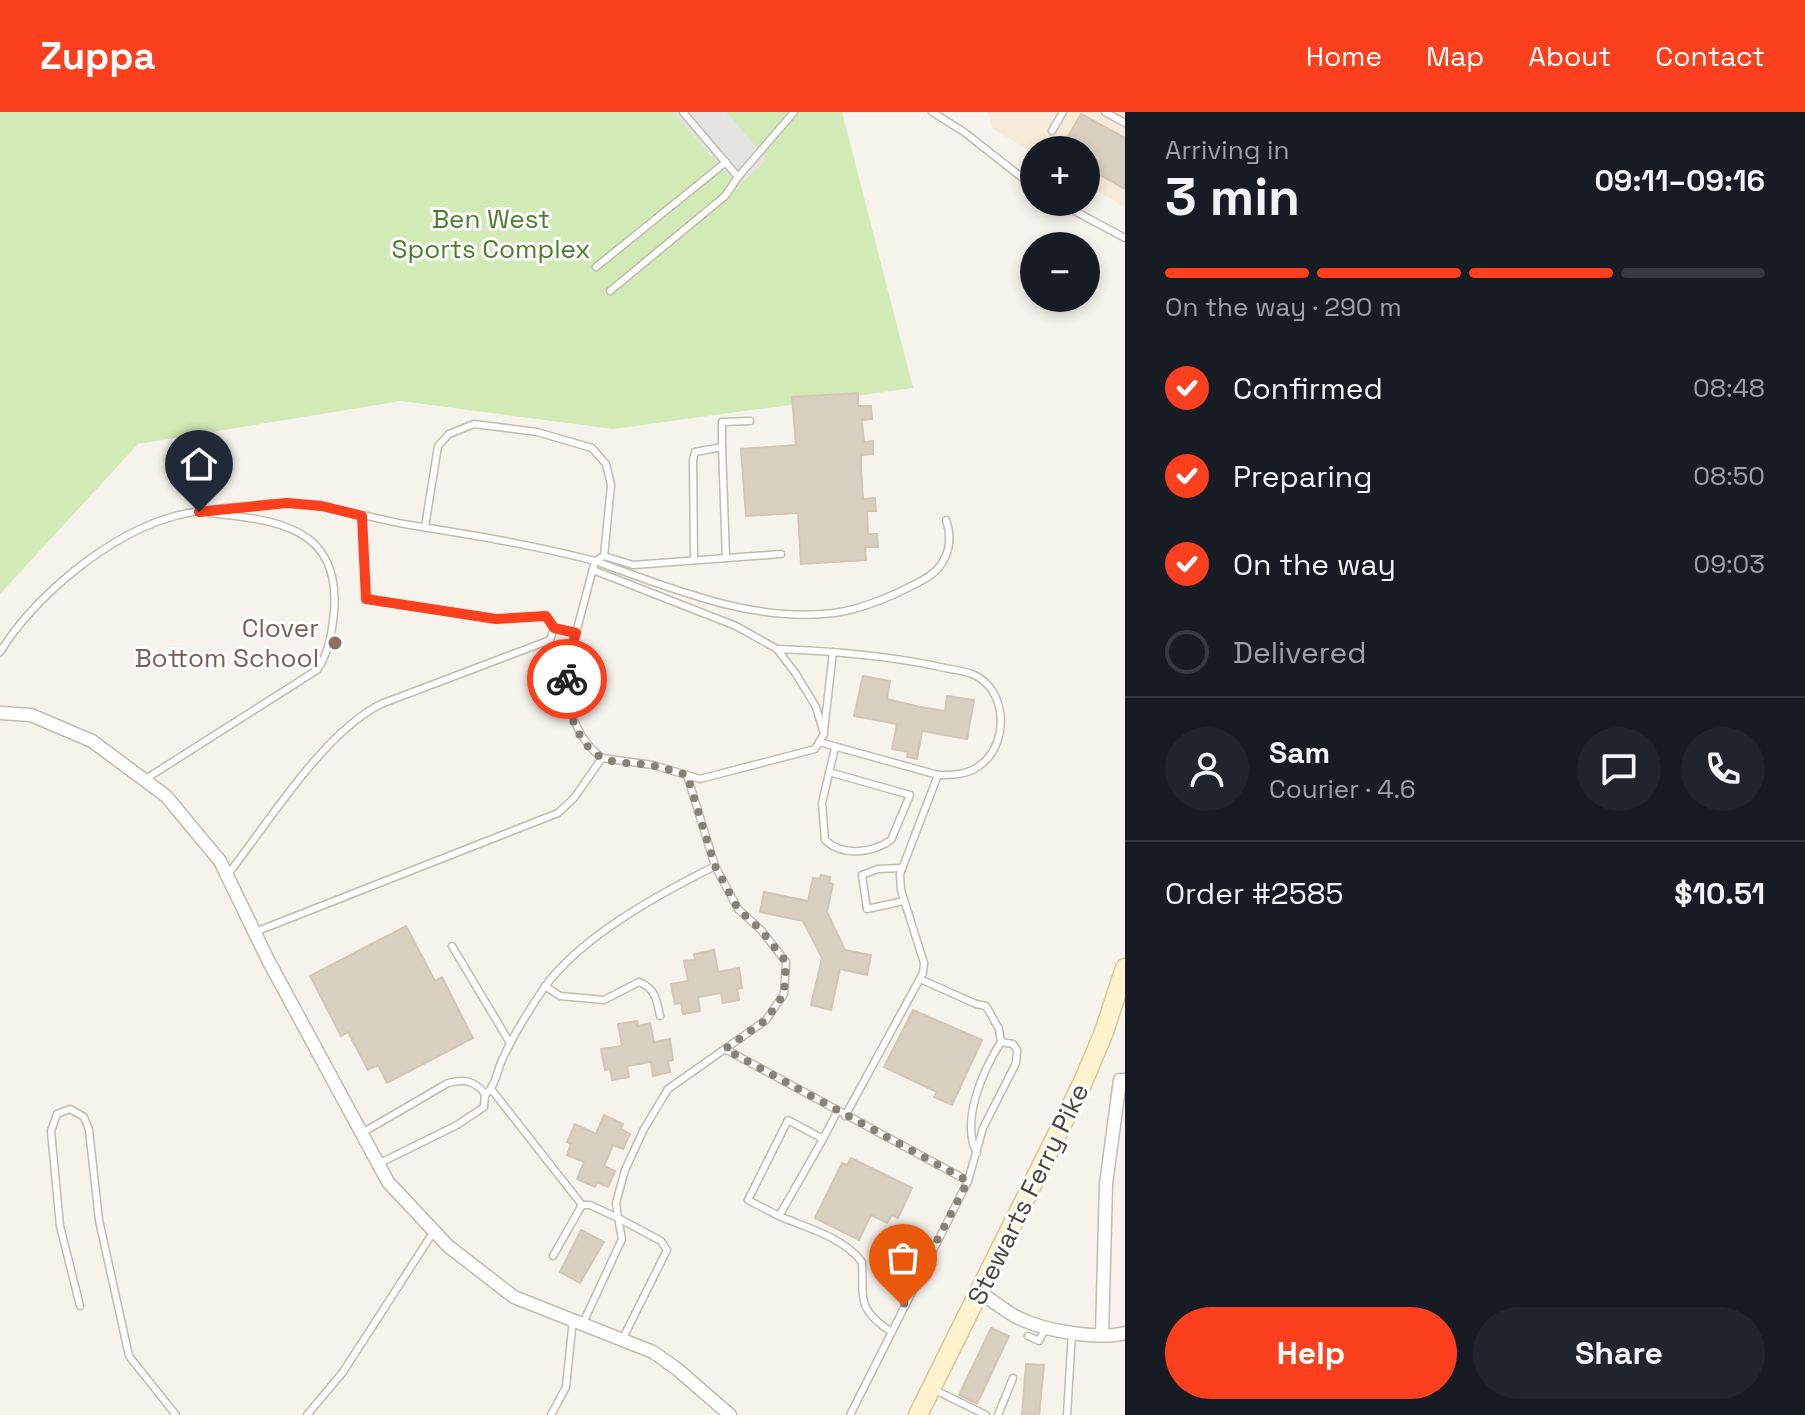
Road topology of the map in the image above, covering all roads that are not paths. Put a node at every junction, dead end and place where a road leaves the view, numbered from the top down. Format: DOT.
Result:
graph roads {
  1 [pos="683,112"];
  2 [pos="794,112"];
  3 [pos="932,112"];
  4 [pos="1063,112"];
  5 [pos="1105,112"];
  6 [pos="1125,123"];
  7 [pos="1052,131"];
  8 [pos="726,162"];
  9 [pos="1020,176"];
  10 [pos="738,177"];
  11 [pos="1084,216"];
  12 [pos="1125,238"];
  13 [pos="596,267"];
  14 [pos="610,291"];
  15 [pos="750,421"];
  16 [pos="722,447"];
  17 [pos="199,512"];
  18 [pos="362,516"];
  19 [pos="946,520"];
  20 [pos="425,527"];
  21 [pos="781,554"];
  22 [pos="604,556"];
  23 [pos="726,558"];
  24 [pos="694,560"];
  25 [pos="595,561"];
  26 [pos="593,570"];
  27 [pos="554,628"];
  28 [pos="576,633"];
  29 [pos="777,649"];
  30 [pos="0,652"];
  31 [pos="833,652"];
  32 [pos="0,713"];
  33 [pos="824,734"];
  34 [pos="819,742"];
  35 [pos="835,748"];
  36 [pos="602,758"];
  37 [pos="829,772"];
  38 [pos="687,775"];
  39 [pos="938,775"];
  40 [pos="144,780"];
  41 [pos="715,866"];
  42 [pos="902,868"];
  43 [pos="227,876"];
  44 [pos="904,901"];
  45 [pos="255,932"];
  46 [pos="452,946"];
  47 [pos="1125,968"];
  48 [pos="920,979"];
  49 [pos="545,986"];
  50 [pos="660,1016"];
  51 [pos="1001,1042"];
  52 [pos="510,1043"];
  53 [pos="725,1049"];
  54 [pos="1125,1080"];
  55 [pos="491,1089"];
  56 [pos="485,1095"];
  57 [pos="837,1112"];
  58 [pos="845,1116"];
  59 [pos="362,1133"];
  60 [pos="823,1139"];
  61 [pos="977,1153"];
  62 [pos="378,1164"];
  63 [pos="968,1181"];
  64 [pos="582,1205"];
  65 [pos="779,1216"];
  66 [pos="618,1218"];
  67 [pos="434,1231"];
  68 [pos="553,1256"];
  69 [pos="980,1292"];
  70 [pos="80,1306"];
  71 [pos="578,1321"];
  72 [pos="1046,1327"];
  73 [pos="890,1331"];
  74 [pos="1072,1332"];
  75 [pos="1125,1333"];
  76 [pos="1102,1335"];
  77 [pos="1028,1336"];
  78 [pos="623,1339"];
  79 [pos="1013,1378"];
  80 [pos="931,1388"];
  81 [pos="176,1415"];
  82 [pos="307,1415"];
  83 [pos="551,1415"];
  84 [pos="730,1415"];
  85 [pos="850,1415"];
  86 [pos="918,1415"];
  87 [pos="986,1415"];
  88 [pos="998,1415"];
  89 [pos="1067,1415"];
  1 -- 8 [label="lane"];
  2 -- 10 [label="lane"];
  3 -- 9 [label="lane"];
  4 -- 7 [label="lane"];
  5 -- 6 [label="lane"];
  8 -- 10 [label="lane"];
  8 -- 13 [label="lane"];
  10 -- 14 [label="lane"];
  11 -- 12 [label="lane"];
  15 -- 16 [label="lane"];
  16 -- 23 [label="lane"];
  16 -- 24 [label="lane"];
  17 -- 18 [label="lane"];
  17 -- 30 [label="lane"];
  17 -- 40 [label="lane"];
  18 -- 20 [label="lane"];
  18 -- 27 [label="lane"];
  19 -- 25 [label="lane"];
  20 -- 22 [label="lane"];
  20 -- 25 [label="lane"];
  21 -- 23 [label="lane"];
  22 -- 24 [label="lane"];
  22 -- 25 [label="lane"];
  23 -- 24 [label="lane"];
  25 -- 26 [label="lane"];
  26 -- 28 [label="lane"];
  26 -- 29 [label="lane"];
  27 -- 28 [label="lane"];
  27 -- 43 [label="lane"];
  28 -- 36 [label="lane"];
  29 -- 31 [label="lane"];
  29 -- 33 [label="lane"];
  31 -- 33 [label="lane"];
  31 -- 39 [label="lane"];
  32 -- 40 [label="street"];
  33 -- 34 [label="lane"];
  34 -- 35 [label="lane"];
  34 -- 38 [label="lane"];
  35 -- 37 [label="lane"];
  35 -- 39 [label="lane"];
  36 -- 38 [label="lane"];
  36 -- 45 [label="lane"];
  37 -- 37 [label="lane"];
  38 -- 41 [label="lane"];
  39 -- 42 [label="lane"];
  40 -- 43 [label="street"];
  41 -- 49 [label="lane"];
  41 -- 53 [label="lane"];
  42 -- 44 [label="lane"];
  42 -- 44 [label="lane"];
  43 -- 45 [label="street"];
  44 -- 48 [label="lane"];
  45 -- 59 [label="street"];
  46 -- 52 [label="lane"];
  47 -- 69 [label="main road, Stewarts Ferry Pike"];
  48 -- 51 [label="lane"];
  48 -- 58 [label="lane"];
  49 -- 50 [label="lane"];
  49 -- 52 [label="lane"];
  51 -- 61 [label="lane"];
  51 -- 61 [label="lane"];
  52 -- 55 [label="lane"];
  53 -- 57 [label="lane"];
  53 -- 66 [label="lane"];
  54 -- 76 [label="street"];
  55 -- 56 [label="lane"];
  55 -- 64 [label="lane"];
  56 -- 59 [label="lane"];
  56 -- 62 [label="lane"];
  57 -- 58 [label="lane"];
  57 -- 60 [label="lane"];
  58 -- 63 [label="lane"];
  59 -- 62 [label="street"];
  60 -- 65 [label="lane"];
  60 -- 65 [label="lane"];
  61 -- 63 [label="lane"];
  62 -- 67 [label="street"];
  63 -- 73 [label="lane"];
  64 -- 66 [label="lane"];
  64 -- 68 [label="lane"];
  65 -- 73 [label="lane"];
  66 -- 71 [label="lane"];
  66 -- 78 [label="lane"];
  67 -- 71 [label="street"];
  67 -- 82 [label="lane"];
  69 -- 72 [label="street"];
  69 -- 80 [label="main road, Stewarts Ferry Pike"];
  70 -- 81 [label="lane"];
  71 -- 78 [label="street"];
  71 -- 83 [label="lane"];
  72 -- 74 [label="street"];
  72 -- 77 [label="lane"];
  73 -- 85 [label="lane"];
  74 -- 76 [label="street"];
  74 -- 89 [label="lane"];
  75 -- 76 [label="street"];
  78 -- 84 [label="street"];
  79 -- 88 [label="lane"];
  80 -- 86 [label="main road, Stewarts Ferry Pike"];
  80 -- 87 [label="lane"];
}
